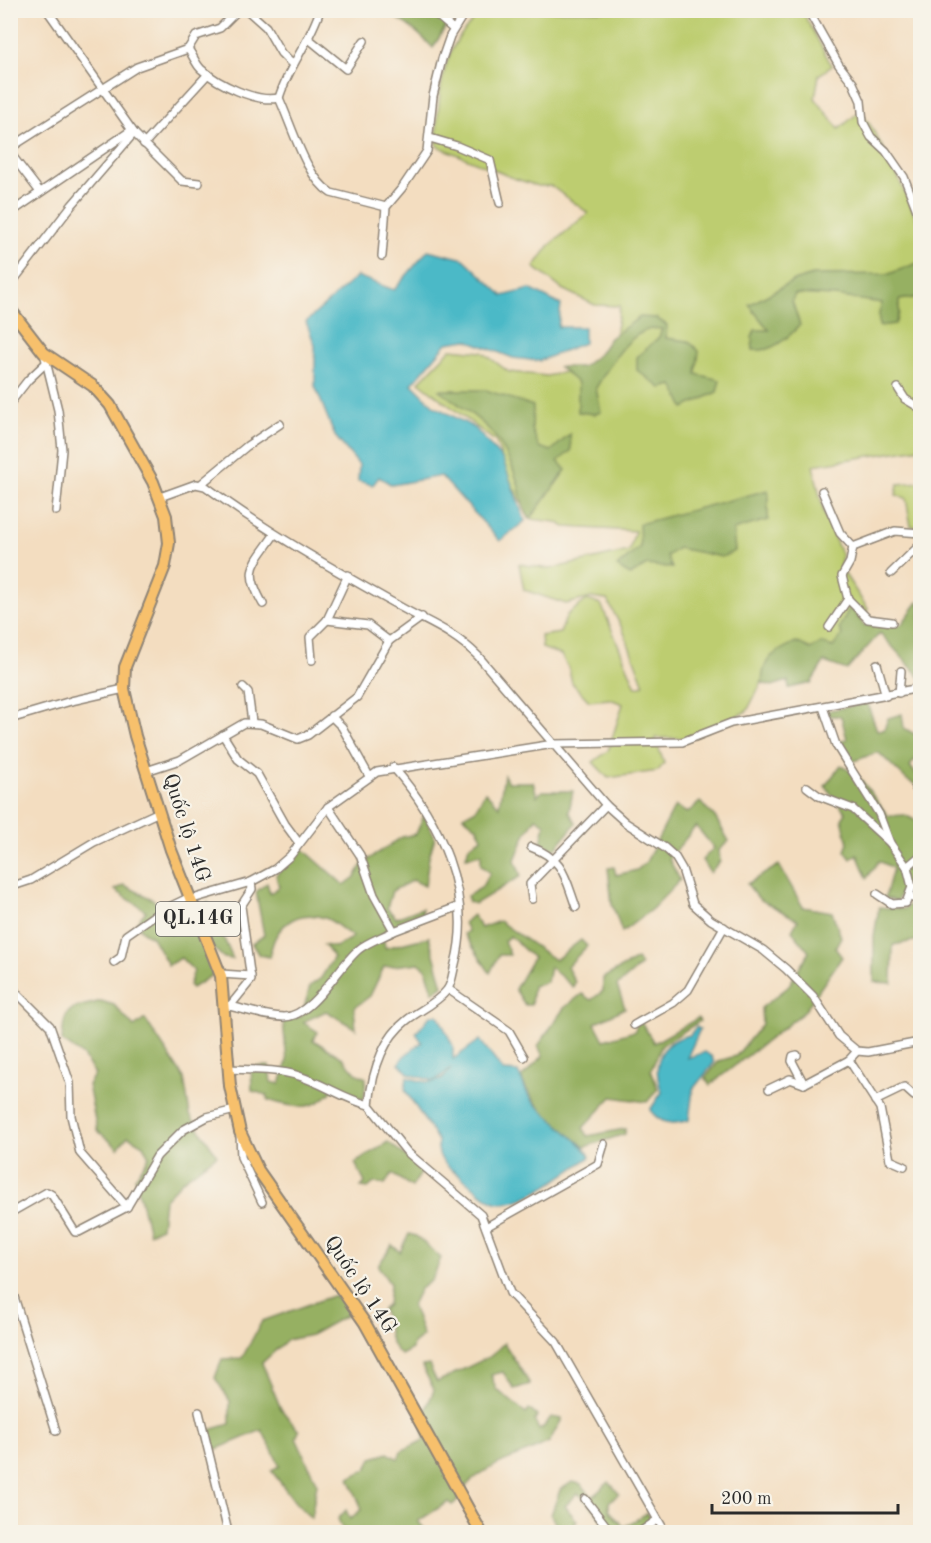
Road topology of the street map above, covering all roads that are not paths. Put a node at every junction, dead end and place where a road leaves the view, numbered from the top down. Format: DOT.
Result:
graph roads {
  1 [pos="47,10"];
  2 [pos="238,10"];
  3 [pos="247,10"];
  4 [pos="320,10"];
  5 [pos="431,10"];
  6 [pos="466,10"];
  7 [pos="808,10"];
  8 [pos="453,29"];
  9 [pos="309,39"];
  10 [pos="364,41"];
  11 [pos="188,49"];
  12 [pos="293,65"];
  13 [pos="208,74"];
  14 [pos="103,87"];
  15 [pos="279,98"];
  16 [pos="133,132"];
  17 [pos="430,138"];
  18 [pos="144,144"];
  19 [pos="10,148"];
  20 [pos="10,153"];
  21 [pos="91,160"];
  22 [pos="100,171"];
  23 [pos="199,183"];
  24 [pos="40,192"];
  25 [pos="500,203"];
  26 [pos="386,207"];
  27 [pos="10,213"];
  28 [pos="921,218"];
  29 [pos="382,256"];
  30 [pos="10,285"];
  31 [pos="10,309"];
  32 [pos="45,358"];
  33 [pos="898,388"];
  34 [pos="10,403"];
  35 [pos="921,408"];
  36 [pos="280,424"];
  37 [pos="201,484"];
  38 [pos="822,491"];
  39 [pos="160,497"];
  40 [pos="56,511"];
  41 [pos="921,533"];
  42 [pos="274,535"];
  43 [pos="921,545"];
  44 [pos="853,547"];
  45 [pos="891,573"];
  46 [pos="348,575"];
  47 [pos="848,599"];
  48 [pos="263,604"];
  49 [pos="422,617"];
  50 [pos="327,620"];
  51 [pos="892,622"];
  52 [pos="829,627"];
  53 [pos="389,640"];
  54 [pos="312,660"];
  55 [pos="876,664"];
  56 [pos="901,670"];
  57 [pos="243,687"];
  58 [pos="921,688"];
  59 [pos="124,689"];
  60 [pos="899,693"];
  61 [pos="886,696"];
  62 [pos="823,707"];
  63 [pos="332,716"];
  64 [pos="10,719"];
  65 [pos="252,723"];
  66 [pos="223,735"];
  67 [pos="554,744"];
  68 [pos="393,767"];
  69 [pos="146,771"];
  70 [pos="369,776"];
  71 [pos="807,787"];
  72 [pos="606,805"];
  73 [pos="328,807"];
  74 [pos="159,812"];
  75 [pos="299,843"];
  76 [pos="890,843"];
  77 [pos="531,847"];
  78 [pos="921,856"];
  79 [pos="554,857"];
  80 [pos="907,867"];
  81 [pos="251,882"];
  82 [pos="10,887"];
  83 [pos="877,894"];
  84 [pos="911,897"];
  85 [pos="532,898"];
  86 [pos="189,899"];
  87 [pos="921,902"];
  88 [pos="457,907"];
  89 [pos="576,907"];
  90 [pos="724,927"];
  91 [pos="394,931"];
  92 [pos="114,962"];
  93 [pos="221,974"];
  94 [pos="251,976"];
  95 [pos="10,986"];
  96 [pos="448,989"];
  97 [pos="228,1006"];
  98 [pos="634,1025"];
  99 [pos="921,1042"];
  100 [pos="857,1051"];
  101 [pos="797,1055"];
  102 [pos="524,1057"];
  103 [pos="849,1060"];
  104 [pos="228,1070"];
  105 [pos="804,1084"];
  106 [pos="770,1089"];
  107 [pos="914,1096"];
  108 [pos="875,1101"];
  109 [pos="369,1105"];
  110 [pos="235,1110"];
  111 [pos="240,1132"];
  112 [pos="604,1144"];
  113 [pos="904,1166"];
  114 [pos="262,1202"];
  115 [pos="127,1207"];
  116 [pos="10,1213"];
  117 [pos="486,1227"];
  118 [pos="10,1284"];
  119 [pos="199,1412"];
  120 [pos="56,1431"];
  121 [pos="585,1499"];
  122 [pos="657,1520"];
  123 [pos="228,1533"];
  124 [pos="481,1533"];
  125 [pos="611,1533"];
  126 [pos="640,1533"];
  127 [pos="665,1533"];
  1 -- 14 [label="street"];
  2 -- 11 [label="street"];
  3 -- 12 [label="street"];
  4 -- 9 [label="street"];
  5 -- 8 [label="street"];
  6 -- 8 [label="street"];
  7 -- 28 [label="street"];
  8 -- 17 [label="street"];
  9 -- 10 [label="street"];
  9 -- 12 [label="street"];
  11 -- 13 [label="street"];
  11 -- 14 [label="street"];
  12 -- 15 [label="street"];
  13 -- 15 [label="street"];
  13 -- 18 [label="street"];
  14 -- 16 [label="street"];
  14 -- 19 [label="street"];
  15 -- 26 [label="street"];
  16 -- 18 [label="street"];
  16 -- 21 [label="street"];
  16 -- 22 [label="street"];
  17 -- 25 [label="street"];
  17 -- 26 [label="street"];
  18 -- 23 [label="street"];
  20 -- 24 [label="street"];
  21 -- 22 [label="street"];
  21 -- 24 [label="street"];
  22 -- 30 [label="street"];
  24 -- 27 [label="street"];
  26 -- 29 [label="street"];
  31 -- 32 [label="main road, Quốc lộ 14G / QL.14G"];
  32 -- 34 [label="street"];
  32 -- 39 [label="main road, Quốc lộ 14G / QL.14G"];
  32 -- 40 [label="street"];
  33 -- 35 [label="street"];
  36 -- 37 [label="street"];
  37 -- 39 [label="street"];
  37 -- 42 [label="street"];
  38 -- 44 [label="street"];
  39 -- 59 [label="main road, Quốc lộ 14G / QL.14G"];
  41 -- 44 [label="street"];
  42 -- 46 [label="street"];
  42 -- 48 [label="street"];
  43 -- 45 [label="street"];
  44 -- 47 [label="street"];
  46 -- 49 [label="street"];
  46 -- 50 [label="street"];
  47 -- 51 [label="street"];
  47 -- 52 [label="street"];
  49 -- 53 [label="street"];
  49 -- 67 [label="street"];
  50 -- 53 [label="street"];
  50 -- 54 [label="street"];
  53 -- 63 [label="street"];
  55 -- 61 [label="street"];
  56 -- 60 [label="street"];
  57 -- 65 [label="street"];
  58 -- 60 [label="street"];
  59 -- 64 [label="street"];
  59 -- 69 [label="main road, Quốc lộ 14G / QL.14G"];
  60 -- 61 [label="street"];
  61 -- 62 [label="street"];
  62 -- 67 [label="street"];
  62 -- 76 [label="street"];
  63 -- 65 [label="street"];
  63 -- 70 [label="street"];
  65 -- 66 [label="street"];
  66 -- 69 [label="street"];
  66 -- 75 [label="street"];
  67 -- 68 [label="street"];
  67 -- 72 [label="street"];
  68 -- 70 [label="street"];
  68 -- 88 [label="street"];
  69 -- 74 [label="main road, Quốc lộ 14G / QL.14G"];
  70 -- 73 [label="street"];
  71 -- 76 [label="street"];
  72 -- 79 [label="street"];
  72 -- 90 [label="street"];
  73 -- 75 [label="street"];
  73 -- 91 [label="street"];
  74 -- 82 [label="street"];
  74 -- 86 [label="main road, Quốc lộ 14G / QL.14G"];
  75 -- 81 [label="street"];
  76 -- 80 [label="street"];
  77 -- 79 [label="street"];
  78 -- 80 [label="street"];
  79 -- 85 [label="street"];
  79 -- 89 [label="street"];
  80 -- 84 [label="street"];
  81 -- 86 [label="street"];
  81 -- 94 [label="street"];
  83 -- 84 [label="street"];
  84 -- 87 [label="street"];
  86 -- 92 [label="street"];
  86 -- 93 [label="main road, Quốc lộ 14G / QL.14G"];
  88 -- 91 [label="street"];
  88 -- 96 [label="street"];
  90 -- 98 [label="street"];
  90 -- 100 [label="street"];
  91 -- 97 [label="street"];
  93 -- 94 [label="street"];
  93 -- 97 [label="main road, Quốc lộ 14G / QL.14G"];
  94 -- 97 [label="street"];
  95 -- 115 [label="street"];
  96 -- 102 [label="street"];
  96 -- 109 [label="street"];
  97 -- 104 [label="main road, Quốc lộ 14G / QL.14G"];
  99 -- 100 [label="street"];
  100 -- 103 [label="street"];
  101 -- 105 [label="street"];
  103 -- 105 [label="street"];
  103 -- 108 [label="street"];
  104 -- 109 [label="street"];
  104 -- 110 [label="main road, Quốc lộ 14G / QL.14G"];
  105 -- 106 [label="street"];
  107 -- 108 [label="street"];
  108 -- 113 [label="street"];
  109 -- 117 [label="street"];
  110 -- 111 [label="main road, Quốc lộ 14G / QL.14G"];
  110 -- 115 [label="street"];
  111 -- 114 [label="street"];
  111 -- 124 [label="main road, Quốc lộ 14G / QL.14G"];
  112 -- 117 [label="street"];
  115 -- 116 [label="street"];
  117 -- 122 [label="street"];
  118 -- 120 [label="street"];
  119 -- 123 [label="street"];
  121 -- 125 [label="street"];
  122 -- 126 [label="street"];
  122 -- 127 [label="street"];
}
